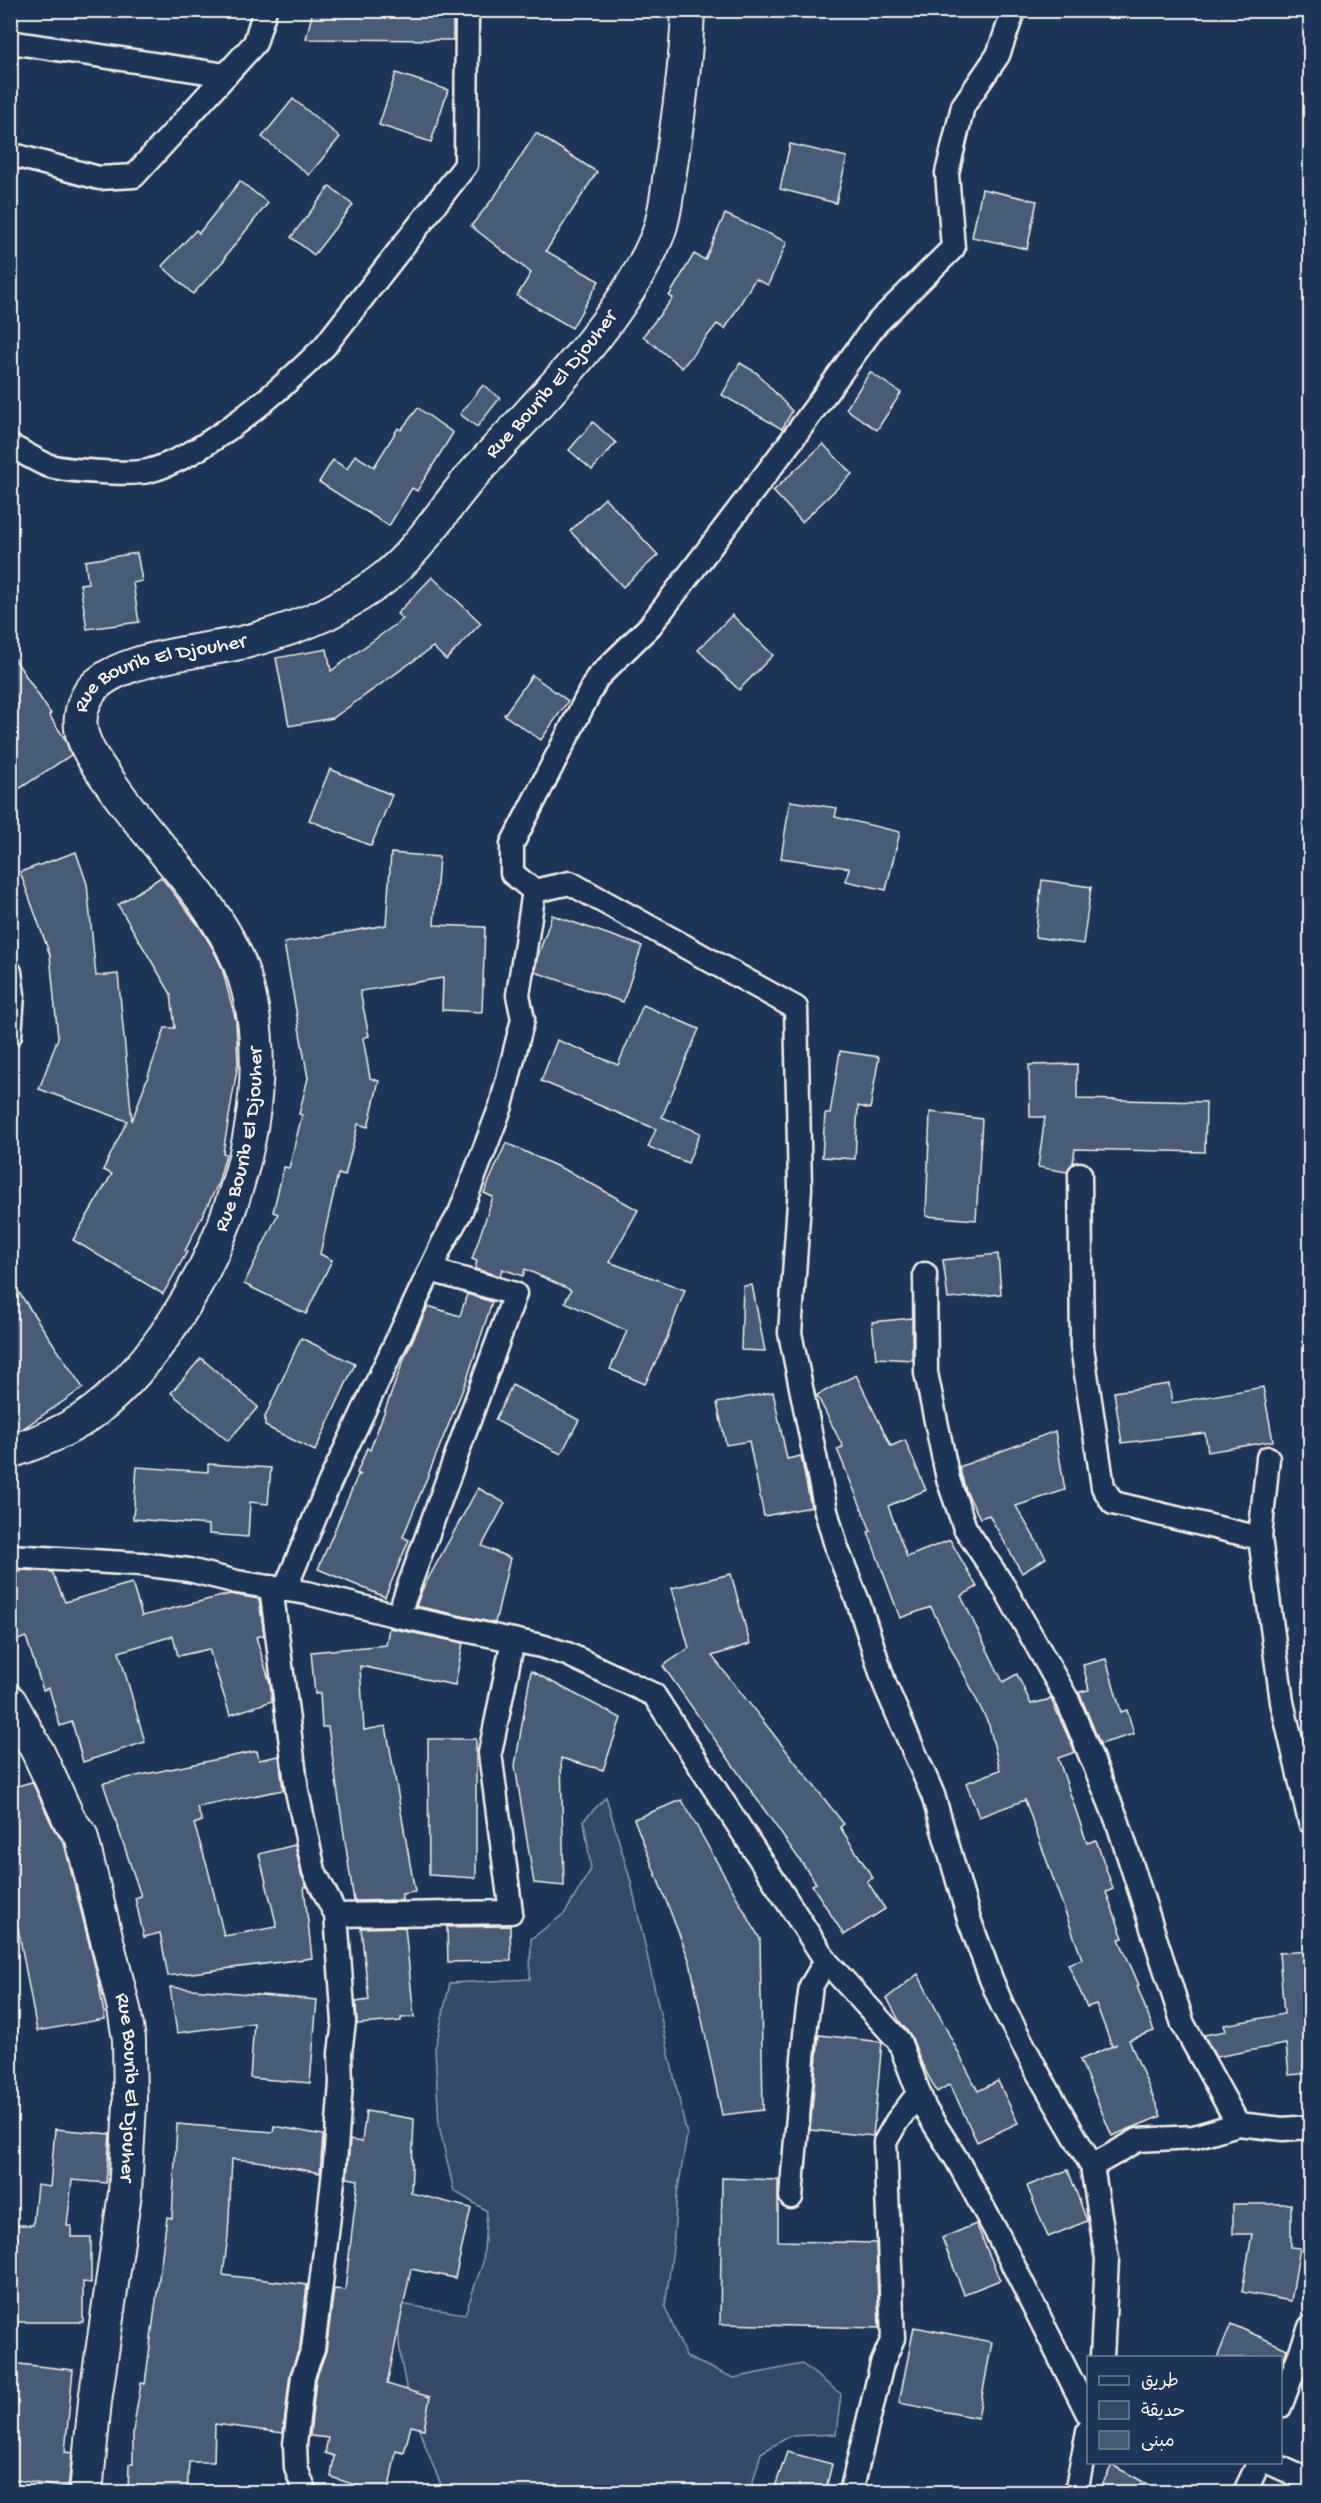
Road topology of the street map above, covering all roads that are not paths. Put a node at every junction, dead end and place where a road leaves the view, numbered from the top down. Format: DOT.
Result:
graph roads {
  1 [pos="265,10"];
  2 [pos="467,10"];
  3 [pos="688,10"];
  4 [pos="1014,10"];
  5 [pos="10,42"];
  6 [pos="226,75"];
  7 [pos="10,154"];
  8 [pos="10,446"];
  9 [pos="534,891"];
  10 [pos="10,972"];
  11 [pos="10,1035"];
  12 [pos="1080,1174"];
  13 [pos="430,1270"];
  14 [pos="925,1274"];
  15 [pos="10,1452"];
  16 [pos="1268,1458"];
  17 [pos="1260,1538"];
  18 [pos="10,1556"];
  19 [pos="278,1588"];
  20 [pos="399,1616"];
  21 [pos="513,1640"];
  22 [pos="10,1701"];
  23 [pos="1311,1822"];
  24 [pos="336,1914"];
  25 [pos="826,1961"];
  26 [pos="918,2094"];
  27 [pos="1238,2124"];
  28 [pos="1311,2127"];
  29 [pos="1092,2166"];
  30 [pos="791,2197"];
  31 [pos="1311,2327"];
  32 [pos="1102,2356"];
  33 [pos="1282,2404"];
  34 [pos="1087,2410"];
  35 [pos="1087,2441"];
  36 [pos="1259,2464"];
  37 [pos="1270,2464"];
  38 [pos="1311,2481"];
  39 [pos="86,2493"];
  40 [pos="305,2493"];
  41 [pos="851,2493"];
  42 [pos="1076,2493"];
  43 [pos="1245,2493"];
  1 -- 6 [label="street"];
  2 -- 8 [label="street"];
  3 -- 15 [label="main road, Rue Bourib El Djouher"];
  4 -- 9 [label="street"];
  5 -- 6 [label="street"];
  6 -- 7 [label="street"];
  9 -- 13 [label="street"];
  9 -- 29 [label="street"];
  10 -- 11 [label="street"];
  12 -- 17 [label="street"];
  13 -- 19 [label="street"];
  13 -- 20 [label="street"];
  14 -- 27 [label="street"];
  16 -- 17 [label="street"];
  17 -- 23 [label="street"];
  18 -- 19 [label="street"];
  19 -- 20 [label="street"];
  19 -- 24 [label="street"];
  20 -- 21 [label="street"];
  21 -- 24 [label="street"];
  21 -- 25 [label="street"];
  22 -- 39 [label="main road, Rue Bourib El Djouher"];
  24 -- 40 [label="street"];
  25 -- 26 [label="street"];
  25 -- 30 [label="street"];
  26 -- 34 [label="street"];
  26 -- 41 [label="street"];
  27 -- 28 [label="street"];
  27 -- 29 [label="street"];
  29 -- 32 [label="street"];
  31 -- 33 [label="street"];
  35 -- 42 [label="street"];
  36 -- 43 [label="street"];
  37 -- 38 [label="street"];
}
